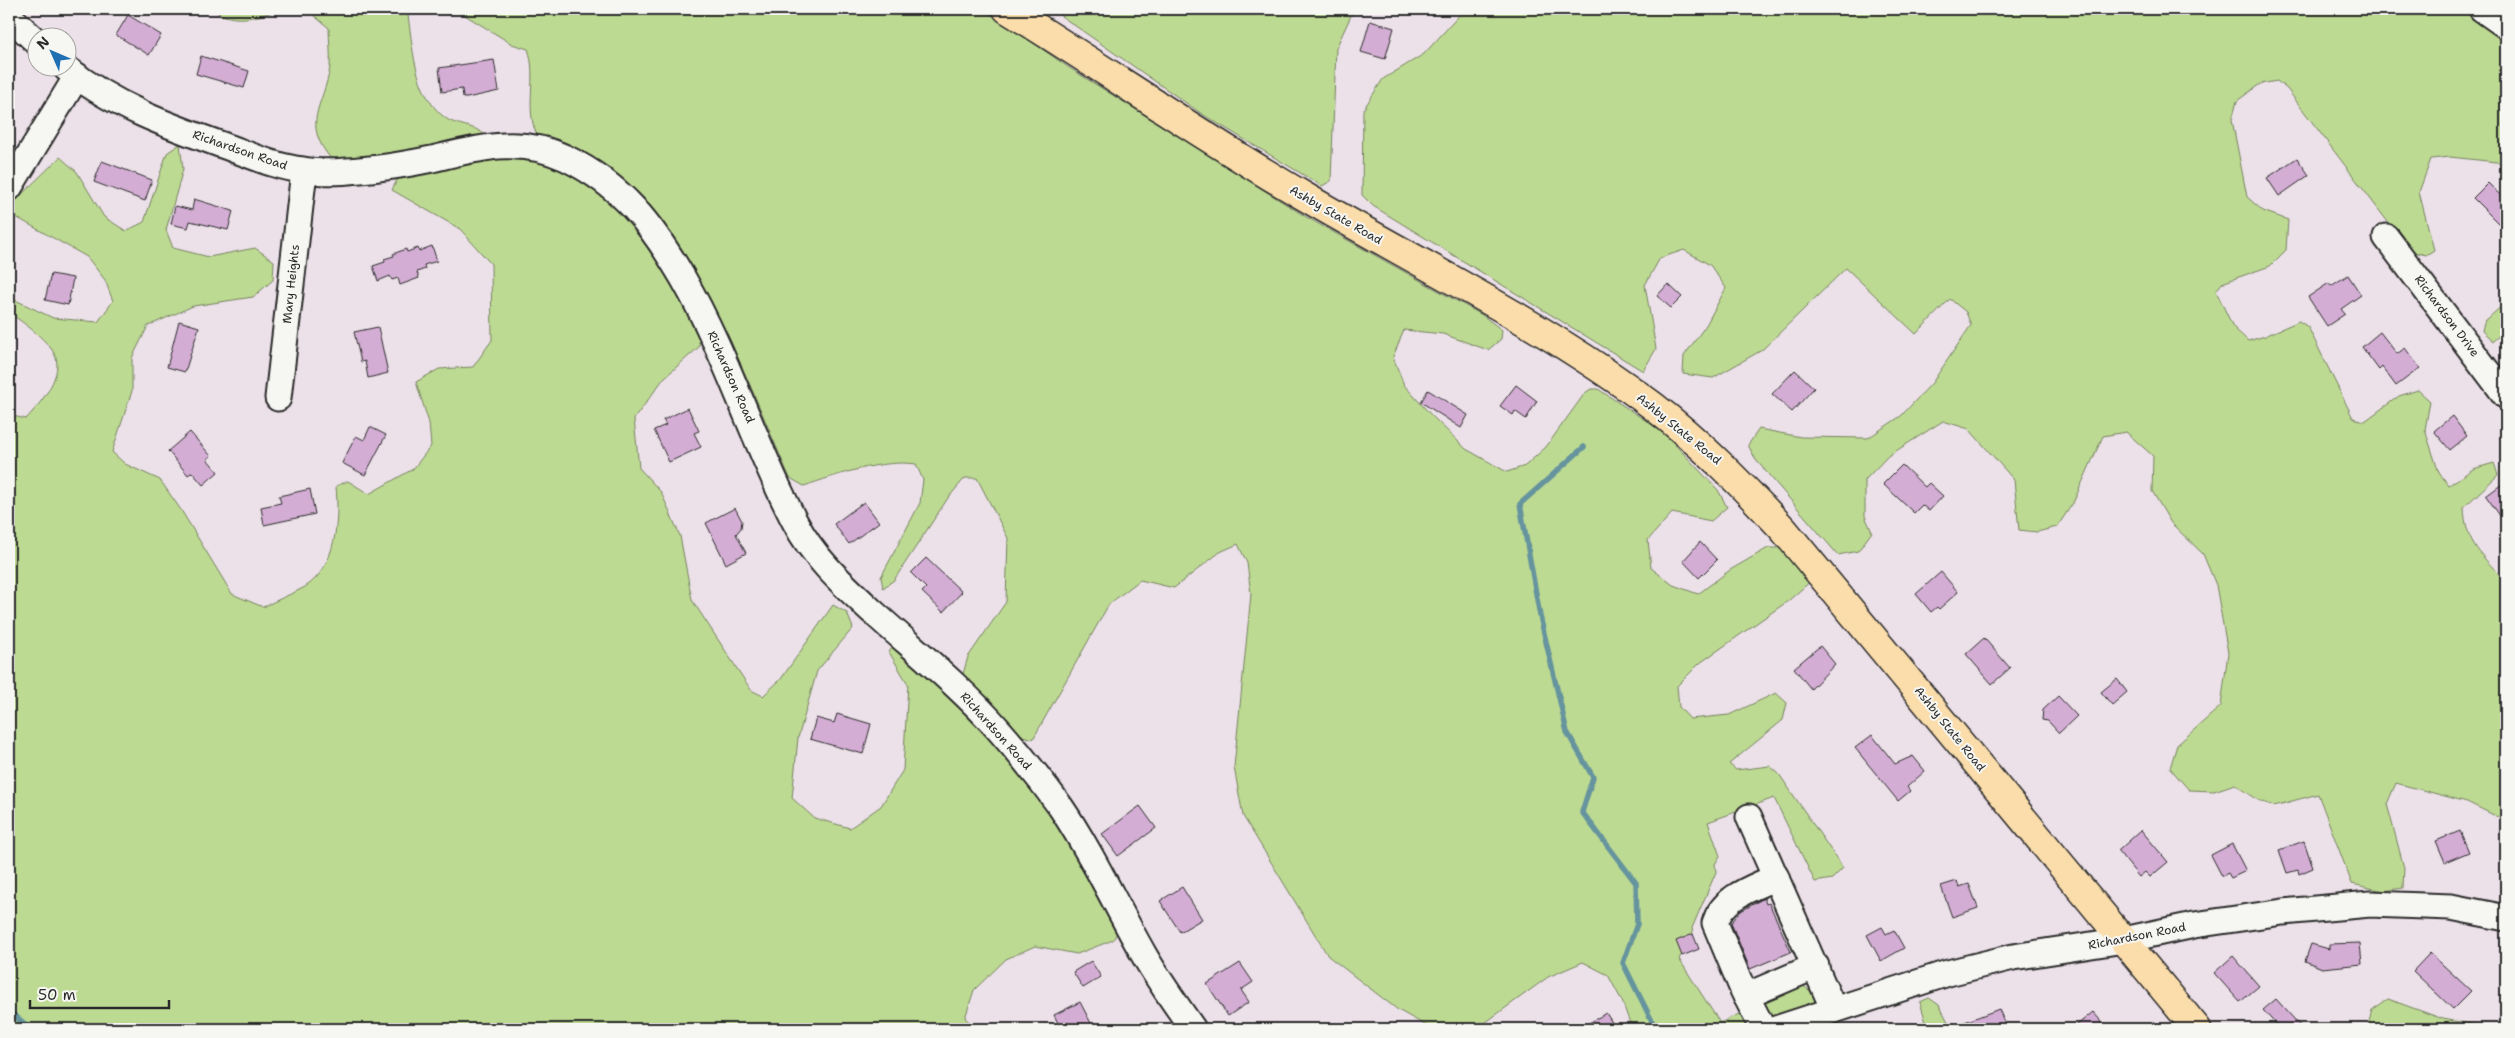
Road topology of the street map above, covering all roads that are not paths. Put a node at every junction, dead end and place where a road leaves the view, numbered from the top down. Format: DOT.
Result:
graph roads {
  1 [pos="1006,9"];
  2 [pos="2482,9"];
  3 [pos="9,16"];
  4 [pos="2506,26"];
  5 [pos="28,34"];
  6 [pos="78,76"];
  7 [pos="69,78"];
  8 [pos="304,170"];
  9 [pos="9,188"];
  10 [pos="2386,237"];
  11 [pos="2506,396"];
  12 [pos="278,398"];
  13 [pos="1749,817"];
  14 [pos="1776,876"];
  15 [pos="2506,918"];
  16 [pos="2124,940"];
  17 [pos="1816,966"];
  18 [pos="1746,996"];
  19 [pos="1834,1010"];
  20 [pos="1193,1029"];
  21 [pos="1763,1029"];
  22 [pos="1776,1029"];
  23 [pos="2197,1029"];
  1 -- 16 [label="main road, Ashby State Road"];
  2 -- 4 [label="street"];
  3 -- 5 [label="street"];
  6 -- 8 [label="street, Richardson Road"];
  7 -- 9 [label="street"];
  8 -- 12 [label="street, Mary Heights"];
  8 -- 20 [label="street, Richardson Road"];
  10 -- 11 [label="street, Richardson Drive"];
  13 -- 14 [label="street"];
  14 -- 17 [label="street"];
  14 -- 18 [label="street"];
  15 -- 16 [label="street, Richardson Road"];
  16 -- 19 [label="street, Richardson Road"];
  16 -- 23 [label="main road, Ashby State Road"];
  17 -- 18 [label="street"];
  17 -- 19 [label="street"];
  18 -- 21 [label="street"];
  19 -- 22 [label="street, Richardson Road"];
}
